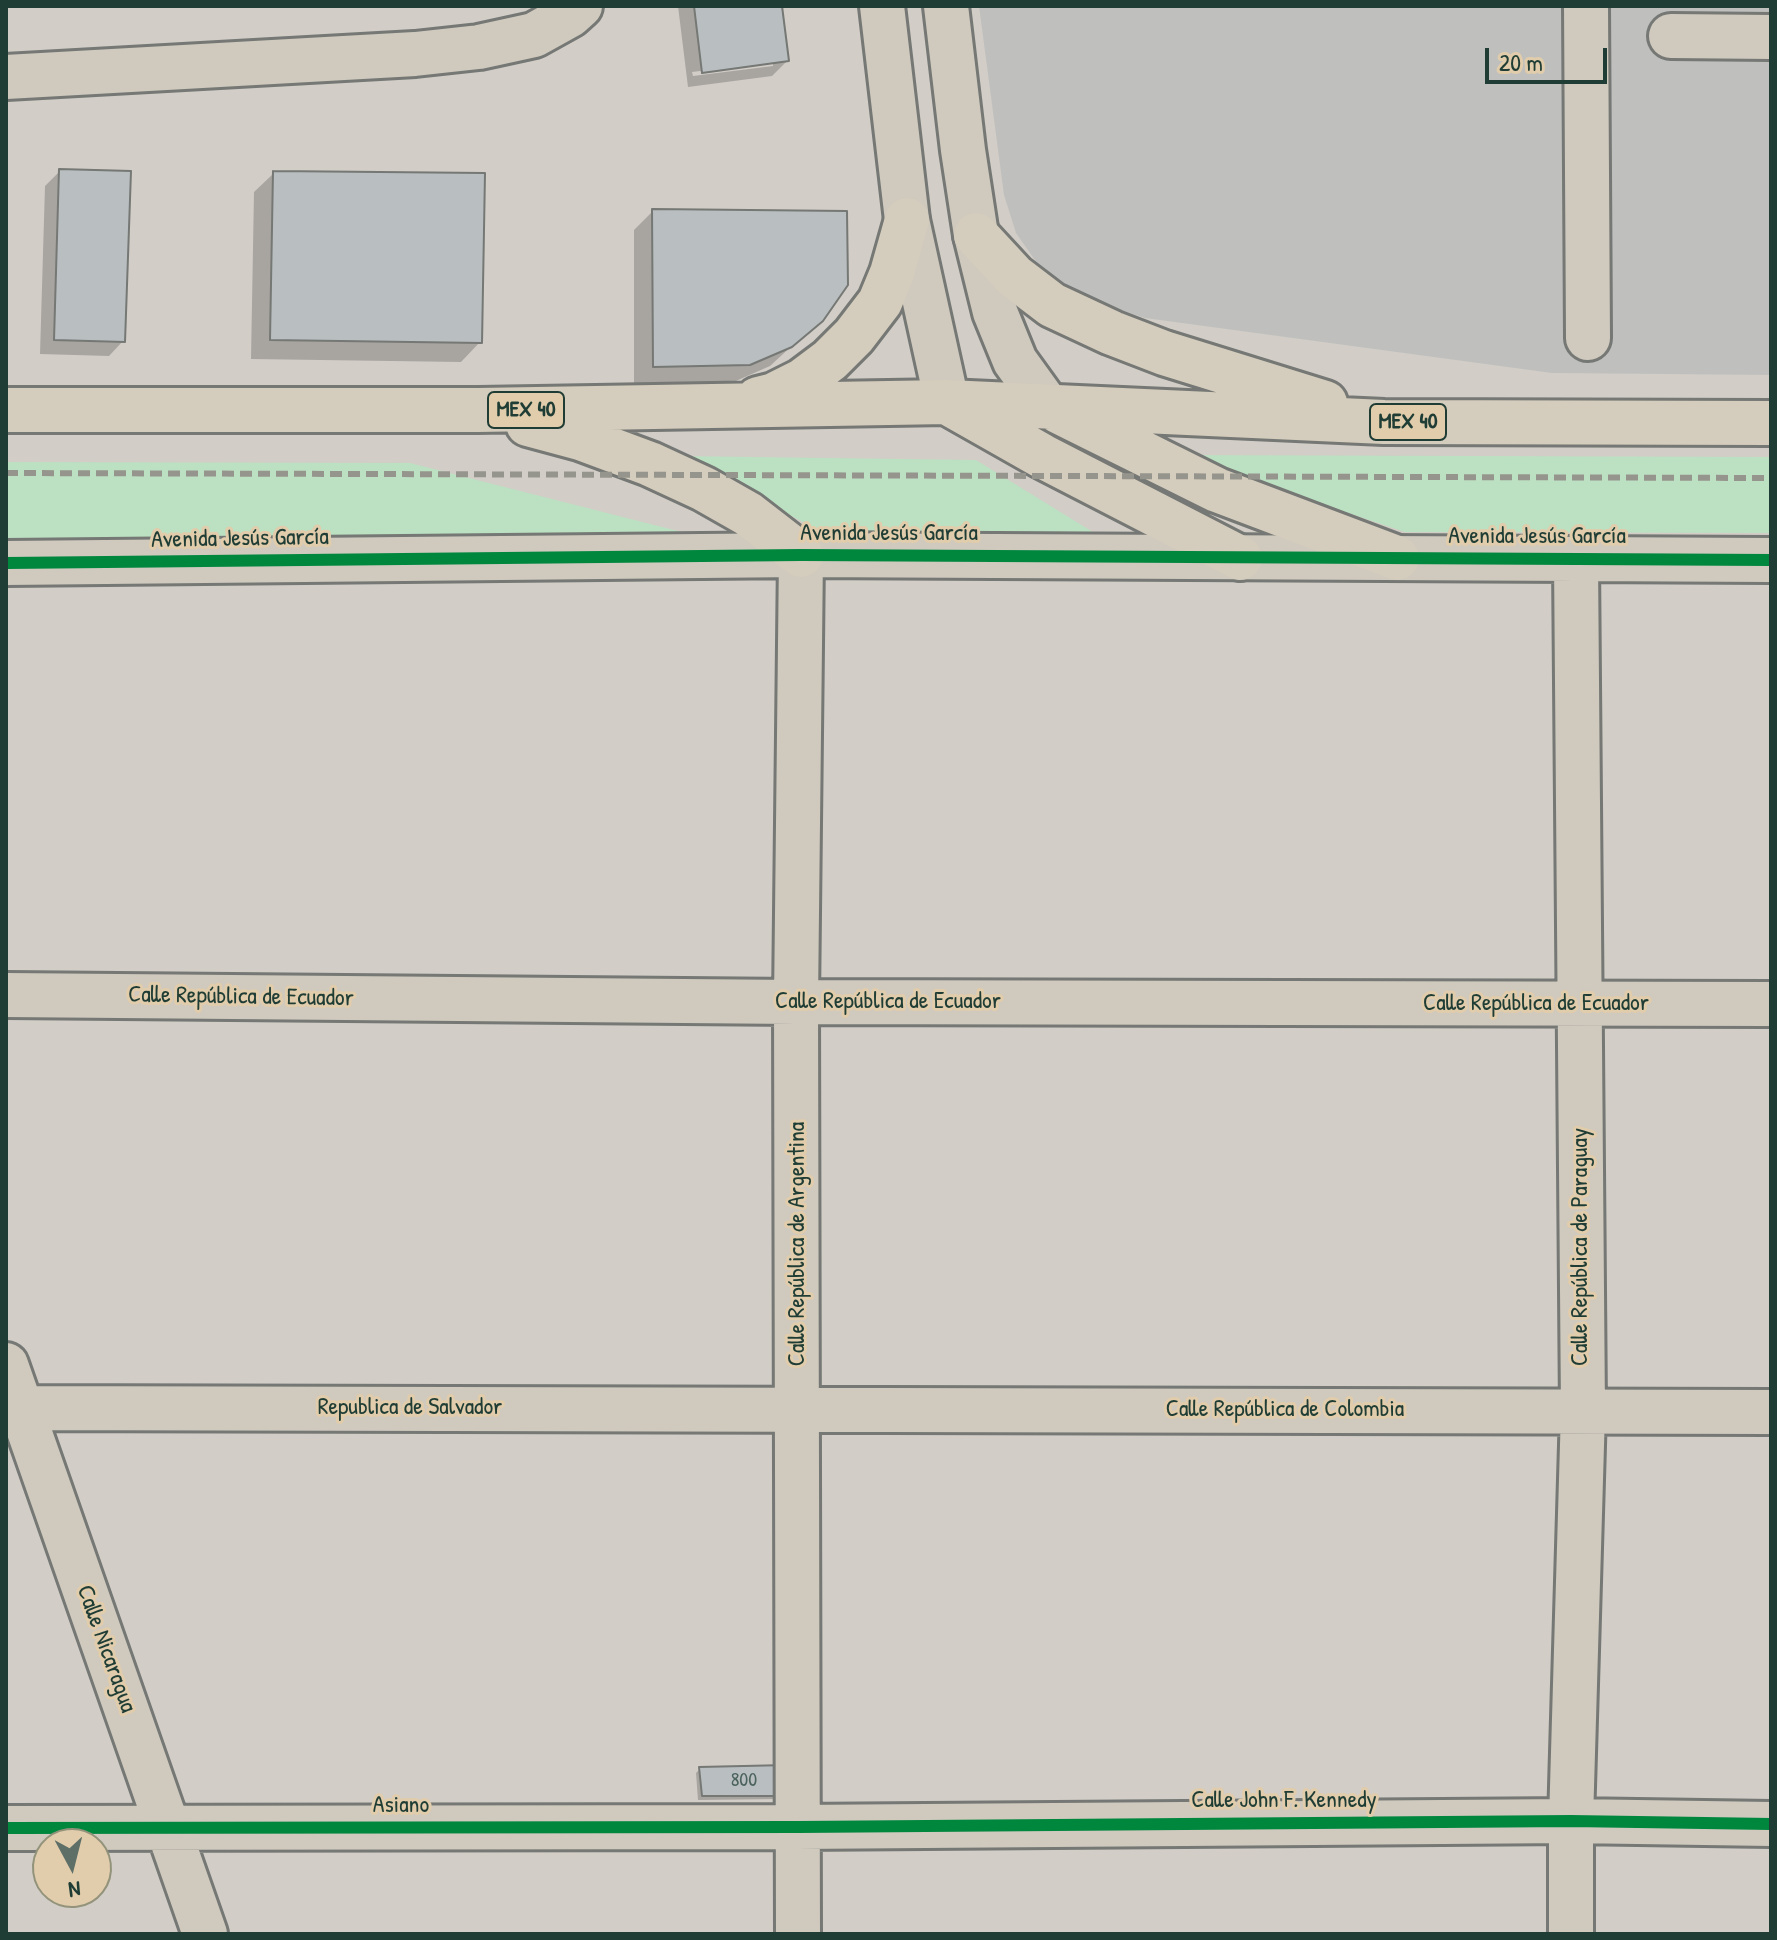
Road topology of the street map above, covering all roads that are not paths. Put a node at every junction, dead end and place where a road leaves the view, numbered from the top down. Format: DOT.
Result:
graph roads {
  1 [pos="580,6"];
  2 [pos="882,6"];
  3 [pos="946,6"];
  4 [pos="1586,6"];
  5 [pos="1671,36"];
  6 [pos="1771,37"];
  7 [pos="6,77"];
  8 [pos="907,220"];
  9 [pos="976,235"];
  10 [pos="1588,338"];
  11 [pos="947,402"];
  12 [pos="1046,404"];
  13 [pos="724,407"];
  14 [pos="6,410"];
  15 [pos="478,410"];
  16 [pos="1384,422"];
  17 [pos="1771,423"];
  18 [pos="801,555"];
  19 [pos="1240,558"];
  20 [pos="1397,558"];
  21 [pos="1576,560"];
  22 [pos="1771,560"];
  23 [pos="6,563"];
  24 [pos="6,995"];
  25 [pos="796,1002"];
  26 [pos="1579,1004"];
  27 [pos="1771,1004"];
  28 [pos="6,1365"];
  29 [pos="13,1408"];
  30 [pos="799,1409"];
  31 [pos="1583,1411"];
  32 [pos="1771,1412"];
  33 [pos="1571,1821"];
  34 [pos="1771,1824"];
  35 [pos="797,1827"];
  36 [pos="6,1828"];
  37 [pos="170,1829"];
  38 [pos="205,1934"];
  39 [pos="798,1934"];
  40 [pos="1571,1934"];
  1 -- 7 [label="street"];
  2 -- 8 [label="street"];
  3 -- 9 [label="street"];
  4 -- 10 [label="street"];
  5 -- 6 [label="street"];
  8 -- 11 [label="street"];
  8 -- 13 [label="main road"];
  9 -- 12 [label="street"];
  9 -- 16 [label="main road"];
  11 -- 12 [label="main road, MEX 40"];
  11 -- 13 [label="main road, MEX 40"];
  11 -- 19 [label="main road"];
  12 -- 16 [label="main road, MEX 40"];
  12 -- 20 [label="main road"];
  13 -- 15 [label="main road, MEX 40"];
  14 -- 15 [label="main road, MEX 40"];
  15 -- 18 [label="main road"];
  16 -- 17 [label="main road, MEX 40"];
  18 -- 19 [label="street, Avenida Jesús García"];
  18 -- 23 [label="street, Avenida Jesús García"];
  18 -- 25 [label="street, Calle República de Argentina"];
  19 -- 20 [label="street, Avenida Jesús García"];
  20 -- 21 [label="street, Avenida Jesús García"];
  21 -- 22 [label="street, Avenida Jesús García"];
  21 -- 26 [label="street, Calle República de Paraguay"];
  24 -- 25 [label="street, Calle República de Ecuador"];
  25 -- 26 [label="street, Calle República de Ecuador"];
  25 -- 30 [label="street, Calle República de Argentina"];
  26 -- 27 [label="street, Calle República de Ecuador"];
  26 -- 31 [label="street, Calle República de Paraguay"];
  28 -- 29 [label="street, Calle Nicaragua"];
  29 -- 30 [label="street, Republica de Salvador"];
  29 -- 37 [label="street, Calle Nicaragua"];
  30 -- 31 [label="street, Calle República de Colombia"];
  30 -- 35 [label="street, Calle República de Argentina"];
  31 -- 32 [label="street, Calle República de Colombia"];
  31 -- 33 [label="street, Calle República de Paraguay"];
  33 -- 34 [label="street, Calle John F. Kennedy"];
  33 -- 35 [label="street, Calle John F. Kennedy"];
  33 -- 40 [label="street, Calle República de Paraguay"];
  35 -- 37 [label="street, Asiano"];
  35 -- 39 [label="street, Calle República de Argentina"];
  36 -- 37 [label="street, Asiano"];
  37 -- 38 [label="street, Calle Nicaragua"];
}
